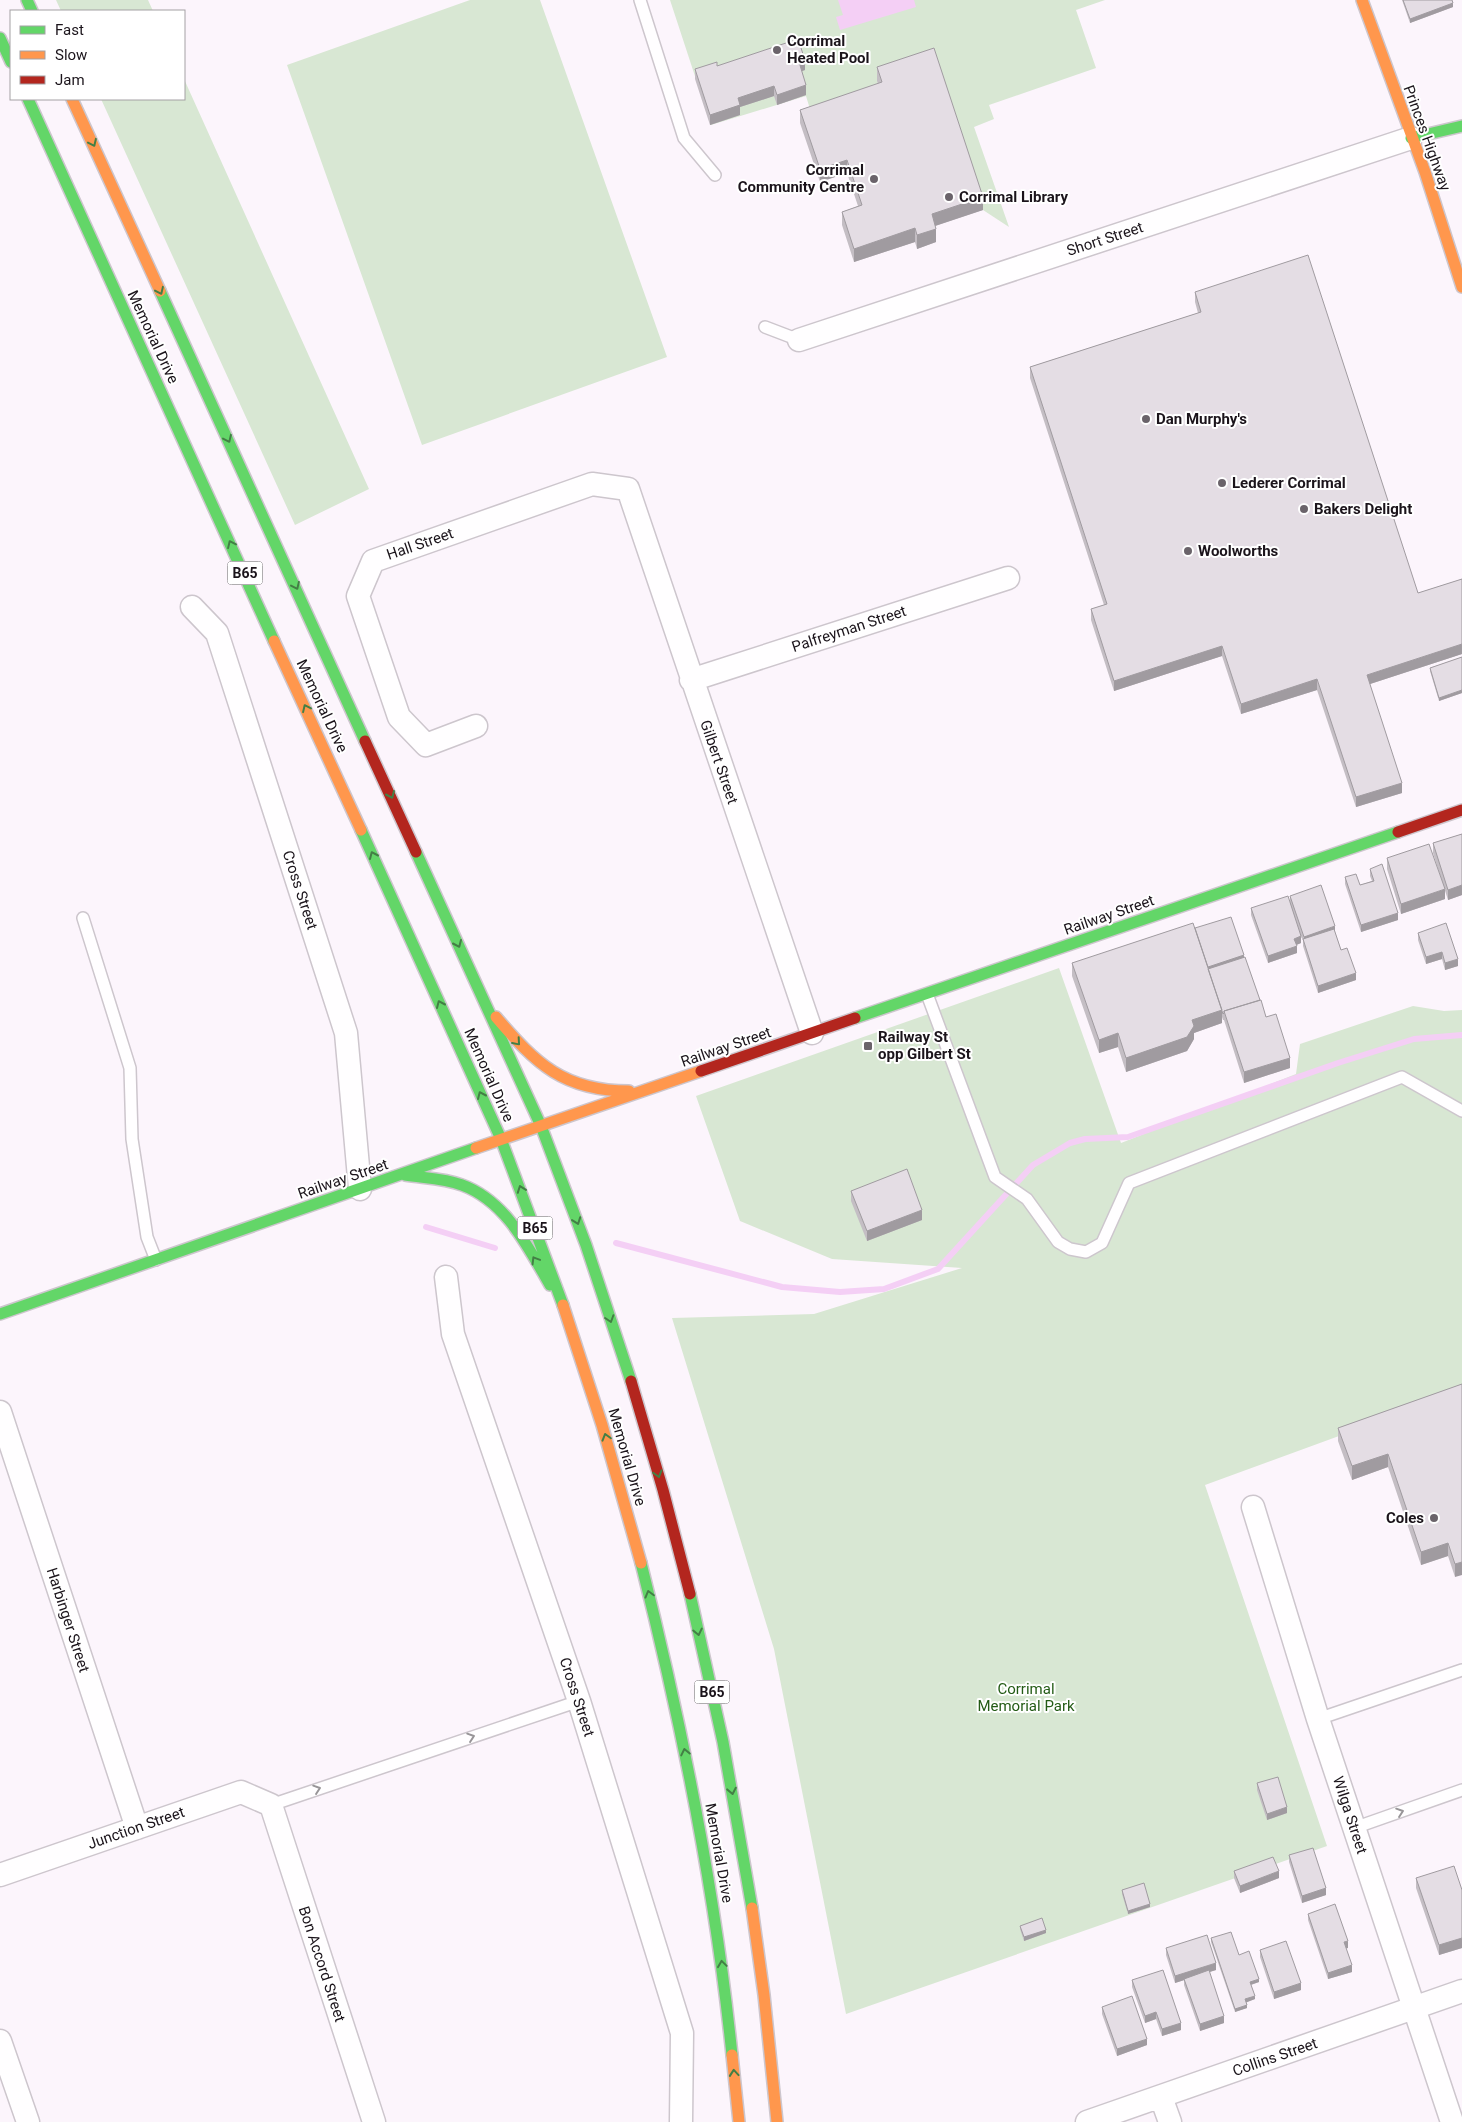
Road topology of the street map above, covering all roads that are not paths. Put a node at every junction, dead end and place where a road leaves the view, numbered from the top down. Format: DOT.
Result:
graph roads {
  1 [pos="640,0"];
  2 [pos="1362,0"];
  3 [pos="0,38"];
  4 [pos="10,60"];
  5 [pos="28,100"];
  6 [pos="72,100"];
  7 [pos="1462,126"];
  8 [pos="1411,138"];
  9 [pos="715,175"];
  10 [pos="1462,288"];
  11 [pos="765,327"];
  12 [pos="799,340"];
  13 [pos="628,489"];
  14 [pos="1008,578"];
  15 [pos="192,607"];
  16 [pos="691,680"];
  17 [pos="476,726"];
  18 [pos="1462,810"];
  19 [pos="83,918"];
  20 [pos="927,994"];
  21 [pos="486,1005"];
  22 [pos="812,1033"];
  23 [pos="648,1090"];
  24 [pos="1462,1111"];
  25 [pos="541,1126"];
  26 [pos="501,1139"];
  27 [pos="402,1175"];
  28 [pos="360,1189"];
  29 [pos="156,1260"];
  30 [pos="446,1277"];
  31 [pos="0,1314"];
  32 [pos="568,1317"];
  33 [pos="0,1412"];
  34 [pos="1253,1507"];
  35 [pos="1462,1670"];
  36 [pos="579,1701"];
  37 [pos="1318,1719"];
  38 [pos="1462,1790"];
  39 [pos="271,1805"];
  40 [pos="137,1828"];
  41 [pos="1354,1828"];
  42 [pos="0,1875"];
  43 [pos="1462,1991"];
  44 [pos="1413,2008"];
  45 [pos="0,2041"];
  46 [pos="1161,2097"];
  47 [pos="28,2122"];
  48 [pos="374,2122"];
  49 [pos="681,2122"];
  50 [pos="738,2122"];
  51 [pos="777,2122"];
  52 [pos="1087,2122"];
  53 [pos="1170,2122"];
  54 [pos="1452,2122"];
  1 -- 9 [label="lane"];
  2 -- 8 [label="main road, Princes Highway"];
  3 -- 4 [label="main road"];
  26 -- 5 [label="main road, Memorial Drive / B65, one-way"];
  6 -- 21 [label="main road, Memorial Drive / B65, one-way"];
  7 -- 8 [label="main road"];
  8 -- 10 [label="main road, Princes Highway"];
  8 -- 12 [label="street, Short Street"];
  11 -- 12 [label="lane"];
  13 -- 16 [label="street, Gilbert Street"];
  13 -- 17 [label="street, Hall Street"];
  14 -- 16 [label="street, Palfreyman Street"];
  15 -- 28 [label="street, Cross Street"];
  16 -- 22 [label="street, Gilbert Street"];
  18 -- 20 [label="main road, Railway Street"];
  19 -- 29 [label="lane"];
  20 -- 22 [label="main road, Railway Street"];
  20 -- 24 [label="lane"];
  21 -- 23 [label="main road, one-way"];
  21 -- 25 [label="main road, Memorial Drive / B65"];
  22 -- 23 [label="main road, Railway Street"];
  23 -- 25 [label="main road, Railway Street"];
  25 -- 26 [label="main road, Railway Street"];
  25 -- 51 [label="main road, Memorial Drive / B65, one-way"];
  26 -- 27 [label="main road, Railway Street"];
  32 -- 26 [label="main road, Memorial Drive / B65, one-way"];
  27 -- 28 [label="main road, Railway Street"];
  32 -- 27 [label="main road, one-way"];
  28 -- 29 [label="main road, Railway Street"];
  29 -- 31 [label="main road, Railway Street"];
  30 -- 36 [label="street, Cross Street"];
  50 -- 32 [label="main road, Memorial Drive / B65, one-way"];
  33 -- 40 [label="street, Harbinger Street"];
  34 -- 37 [label="street, Wilga Street"];
  35 -- 37 [label="lane"];
  39 -- 36 [label="lane, one-way"];
  36 -- 49 [label="street, Cross Street"];
  37 -- 41 [label="street, Wilga Street"];
  41 -- 38 [label="lane, one-way"];
  39 -- 40 [label="street, Junction Street"];
  39 -- 48 [label="street, Bon Accord Street"];
  40 -- 42 [label="street, Junction Street"];
  41 -- 44 [label="street, Wilga Street"];
  43 -- 44 [label="street, Collins Street"];
  44 -- 46 [label="street, Collins Street"];
  44 -- 54 [label="street, Wilga Street"];
  45 -- 47 [label="street"];
  46 -- 52 [label="street, Collins Street"];
  46 -- 53 [label="street"];
}
